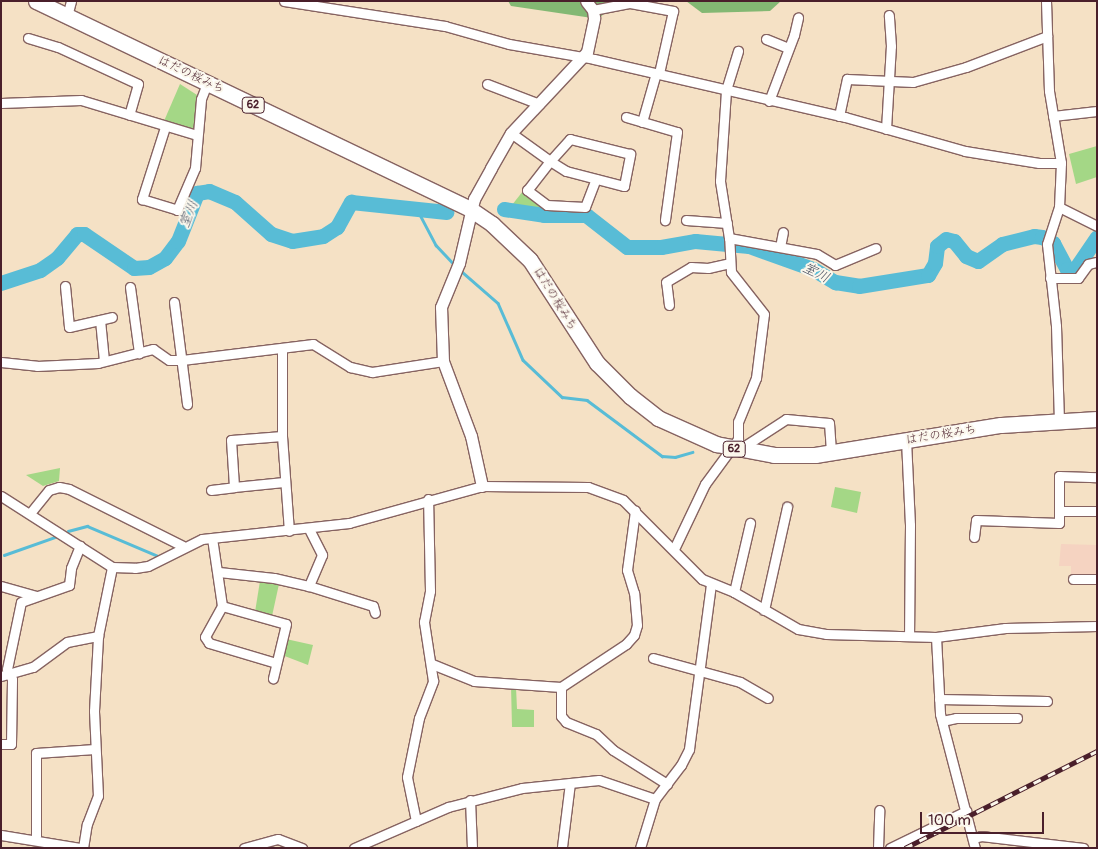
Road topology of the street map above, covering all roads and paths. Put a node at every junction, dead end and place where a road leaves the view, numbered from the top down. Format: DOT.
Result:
graph roads {
  1 [pos="36,1"];
  2 [pos="72,1"];
  3 [pos="284,1"];
  4 [pos="586,1"];
  5 [pos="1046,1"];
  6 [pos="322,5"];
  7 [pos="593,10"];
  8 [pos="889,15"];
  9 [pos="66,16"];
  10 [pos="798,17"];
  11 [pos="1047,36"];
  12 [pos="28,38"];
  13 [pos="766,39"];
  14 [pos="788,48"];
  15 [pos="738,51"];
  16 [pos="580,57"];
  17 [pos="657,73"];
  18 [pos="497,76"];
  19 [pos="889,82"];
  20 [pos="207,83"];
  21 [pos="726,90"];
  22 [pos="769,101"];
  23 [pos="1,103"];
  24 [pos="539,104"];
  25 [pos="1097,111"];
  26 [pos="129,115"];
  27 [pos="839,116"];
  28 [pos="1054,116"];
  29 [pos="626,117"];
  30 [pos="642,122"];
  31 [pos="165,127"];
  32 [pos="886,129"];
  33 [pos="511,133"];
  34 [pos="197,135"];
  35 [pos="550,160"];
  36 [pos="1061,163"];
  37 [pos="596,179"];
  38 [pos="1059,207"];
  39 [pos="470,209"];
  40 [pos="665,220"];
  41 [pos="686,220"];
  42 [pos="727,223"];
  43 [pos="1097,226"];
  44 [pos="783,232"];
  45 [pos="729,242"];
  46 [pos="780,247"];
  47 [pos="876,248"];
  48 [pos="1097,262"];
  49 [pos="729,263"];
  50 [pos="1050,278"];
  51 [pos="66,286"];
  52 [pos="130,288"];
  53 [pos="174,302"];
  54 [pos="669,306"];
  55 [pos="112,317"];
  56 [pos="100,320"];
  57 [pos="282,349"];
  58 [pos="139,353"];
  59 [pos="182,360"];
  60 [pos="104,361"];
  61 [pos="443,361"];
  62 [pos="1,362"];
  63 [pos="187,404"];
  64 [pos="1097,418"];
  65 [pos="1059,420"];
  66 [pos="282,436"];
  67 [pos="906,440"];
  68 [pos="735,449"];
  69 [pos="831,453"];
  70 [pos="1097,477"];
  71 [pos="284,482"];
  72 [pos="482,486"];
  73 [pos="234,487"];
  74 [pos="211,490"];
  75 [pos="1,496"];
  76 [pos="428,499"];
  77 [pos="788,507"];
  78 [pos="1060,511"];
  79 [pos="1097,511"];
  80 [pos="31,512"];
  81 [pos="635,512"];
  82 [pos="750,524"];
  83 [pos="309,529"];
  84 [pos="289,531"];
  85 [pos="974,537"];
  86 [pos="212,538"];
  87 [pos="80,546"];
  88 [pos="183,546"];
  89 [pos="674,549"];
  90 [pos="112,567"];
  91 [pos="218,572"];
  92 [pos="1097,579"];
  93 [pos="1078,581"];
  94 [pos="711,584"];
  95 [pos="1,586"];
  96 [pos="309,586"];
  97 [pos="734,592"];
  98 [pos="36,596"];
  99 [pos="222,606"];
  100 [pos="764,610"];
  101 [pos="375,613"];
  102 [pos="1097,626"];
  103 [pos="909,634"];
  104 [pos="98,636"];
  105 [pos="936,637"];
  106 [pos="658,662"];
  107 [pos="276,663"];
  108 [pos="432,664"];
  109 [pos="699,672"];
  110 [pos="6,675"];
  111 [pos="273,678"];
  112 [pos="561,687"];
  113 [pos="768,698"];
  114 [pos="939,698"];
  115 [pos="1047,701"];
  116 [pos="1017,718"];
  117 [pos="942,721"];
  118 [pos="1,744"];
  119 [pos="95,749"];
  120 [pos="570,783"];
  121 [pos="667,784"];
  122 [pos="655,799"];
  123 [pos="470,800"];
  124 [pos="879,810"];
  125 [pos="966,811"];
  126 [pos="416,821"];
  127 [pos="1,835"];
  128 [pos="36,836"];
  129 [pos="974,838"];
  130 [pos="562,847"];
  131 [pos="82,848"];
  132 [pos="244,848"];
  133 [pos="302,848"];
  134 [pos="354,848"];
  135 [pos="472,848"];
  136 [pos="640,848"];
  137 [pos="878,848"];
  138 [pos="890,848"];
  139 [pos="975,848"];
  140 [pos="1083,848"];
  1 -- 9 [label="main road, はだの桜みち / 62"];
  2 -- 9 [label="street"];
  3 -- 6 [label="street"];
  4 -- 7 [label="street"];
  5 -- 11 [label="street"];
  6 -- 16 [label="street"];
  7 -- 16 [label="street"];
  7 -- 17 [label="street"];
  8 -- 19 [label="street"];
  9 -- 20 [label="main road, はだの桜みち / 62"];
  10 -- 14 [label="street"];
  11 -- 19 [label="street"];
  11 -- 28 [label="street"];
  12 -- 26 [label="street"];
  13 -- 14 [label="street"];
  14 -- 22 [label="street"];
  15 -- 21 [label="street"];
  16 -- 17 [label="street"];
  16 -- 24 [label="street"];
  17 -- 21 [label="street"];
  17 -- 30 [label="street"];
  18 -- 24 [label="street"];
  19 -- 27 [label="street"];
  19 -- 32 [label="street"];
  20 -- 34 [label="street"];
  20 -- 39 [label="main road, はだの桜みち / 62"];
  21 -- 22 [label="street"];
  21 -- 42 [label="street"];
  22 -- 27 [label="street"];
  23 -- 26 [label="street"];
  24 -- 33 [label="street"];
  25 -- 28 [label="street"];
  26 -- 31 [label="street"];
  27 -- 32 [label="street"];
  28 -- 36 [label="street"];
  29 -- 30 [label="street"];
  30 -- 40 [label="street"];
  31 -- 34 [label="street"];
  31 -- 34 [label="street"];
  32 -- 36 [label="street"];
  33 -- 35 [label="street"];
  33 -- 39 [label="street"];
  35 -- 37 [label="street"];
  35 -- 37 [label="street"];
  35 -- 37 [label="street"];
  36 -- 38 [label="street"];
  38 -- 43 [label="street"];
  38 -- 50 [label="street"];
  39 -- 61 [label="street"];
  39 -- 68 [label="main road, はだの桜みち / 62"];
  41 -- 42 [label="street"];
  42 -- 45 [label="street"];
  44 -- 46 [label="street"];
  45 -- 46 [label="street"];
  45 -- 49 [label="street"];
  46 -- 47 [label="street"];
  48 -- 50 [label="street"];
  49 -- 54 [label="street"];
  49 -- 68 [label="street"];
  50 -- 65 [label="street"];
  51 -- 56 [label="street"];
  52 -- 58 [label="street"];
  53 -- 59 [label="street"];
  55 -- 56 [label="street"];
  56 -- 60 [label="street"];
  57 -- 59 [label="street"];
  57 -- 61 [label="street"];
  57 -- 66 [label="street"];
  58 -- 59 [label="street"];
  58 -- 60 [label="street"];
  59 -- 63 [label="street"];
  60 -- 62 [label="street"];
  61 -- 72 [label="street"];
  64 -- 65 [label="main road, はだの桜みち / 62"];
  65 -- 67 [label="main road, はだの桜みち / 62"];
  66 -- 71 [label="street"];
  66 -- 73 [label="street"];
  67 -- 69 [label="main road, はだの桜みち / 62"];
  67 -- 103 [label="street"];
  68 -- 69 [label="main road, はだの桜みち / 62"];
  68 -- 69 [label="street"];
  68 -- 89 [label="street"];
  70 -- 78 [label="street"];
  71 -- 73 [label="street"];
  71 -- 84 [label="street"];
  72 -- 76 [label="street"];
  72 -- 81 [label="street"];
  73 -- 74 [label="street"];
  75 -- 80 [label="street"];
  76 -- 83 [label="street"];
  76 -- 108 [label="street"];
  77 -- 100 [label="street"];
  78 -- 79 [label="street"];
  78 -- 85 [label="street"];
  80 -- 87 [label="street"];
  80 -- 88 [label="street"];
  81 -- 89 [label="street"];
  81 -- 112 [label="street"];
  82 -- 97 [label="street"];
  83 -- 84 [label="street"];
  83 -- 96 [label="street"];
  84 -- 86 [label="street"];
  86 -- 88 [label="street"];
  86 -- 91 [label="street"];
  87 -- 90 [label="street"];
  87 -- 98 [label="street"];
  88 -- 90 [label="street"];
  89 -- 94 [label="street"];
  90 -- 104 [label="street"];
  91 -- 96 [label="street"];
  91 -- 99 [label="street"];
  92 -- 93 [label="street"];
  94 -- 97 [label="street"];
  94 -- 109 [label="street"];
  95 -- 98 [label="street"];
  96 -- 101 [label="street"];
  97 -- 100 [label="street"];
  98 -- 110 [label="street"];
  99 -- 107 [label="street"];
  99 -- 107 [label="street"];
  100 -- 103 [label="street"];
  102 -- 105 [label="street"];
  103 -- 105 [label="street"];
  104 -- 110 [label="street"];
  104 -- 119 [label="street"];
  105 -- 114 [label="street"];
  106 -- 109 [label="street"];
  107 -- 111 [label="street"];
  108 -- 112 [label="street"];
  108 -- 126 [label="street"];
  109 -- 113 [label="street"];
  109 -- 121 [label="street"];
  110 -- 118 [label="street"];
  112 -- 121 [label="street"];
  114 -- 115 [label="street"];
  114 -- 117 [label="street"];
  116 -- 117 [label="street"];
  117 -- 125 [label="street"];
  119 -- 128 [label="street"];
  119 -- 131 [label="street"];
  120 -- 122 [label="street"];
  120 -- 123 [label="street"];
  120 -- 130 [label="street"];
  121 -- 122 [label="street"];
  122 -- 136 [label="street"];
  123 -- 126 [label="street"];
  123 -- 135 [label="street"];
  124 -- 137 [label="street"];
  125 -- 129 [label="street"];
  125 -- 138 [label="street"];
  126 -- 134 [label="street"];
  127 -- 131 [label="street"];
  129 -- 139 [label="street"];
  129 -- 140 [label="street"];
  132 -- 133 [label="street"];
}
